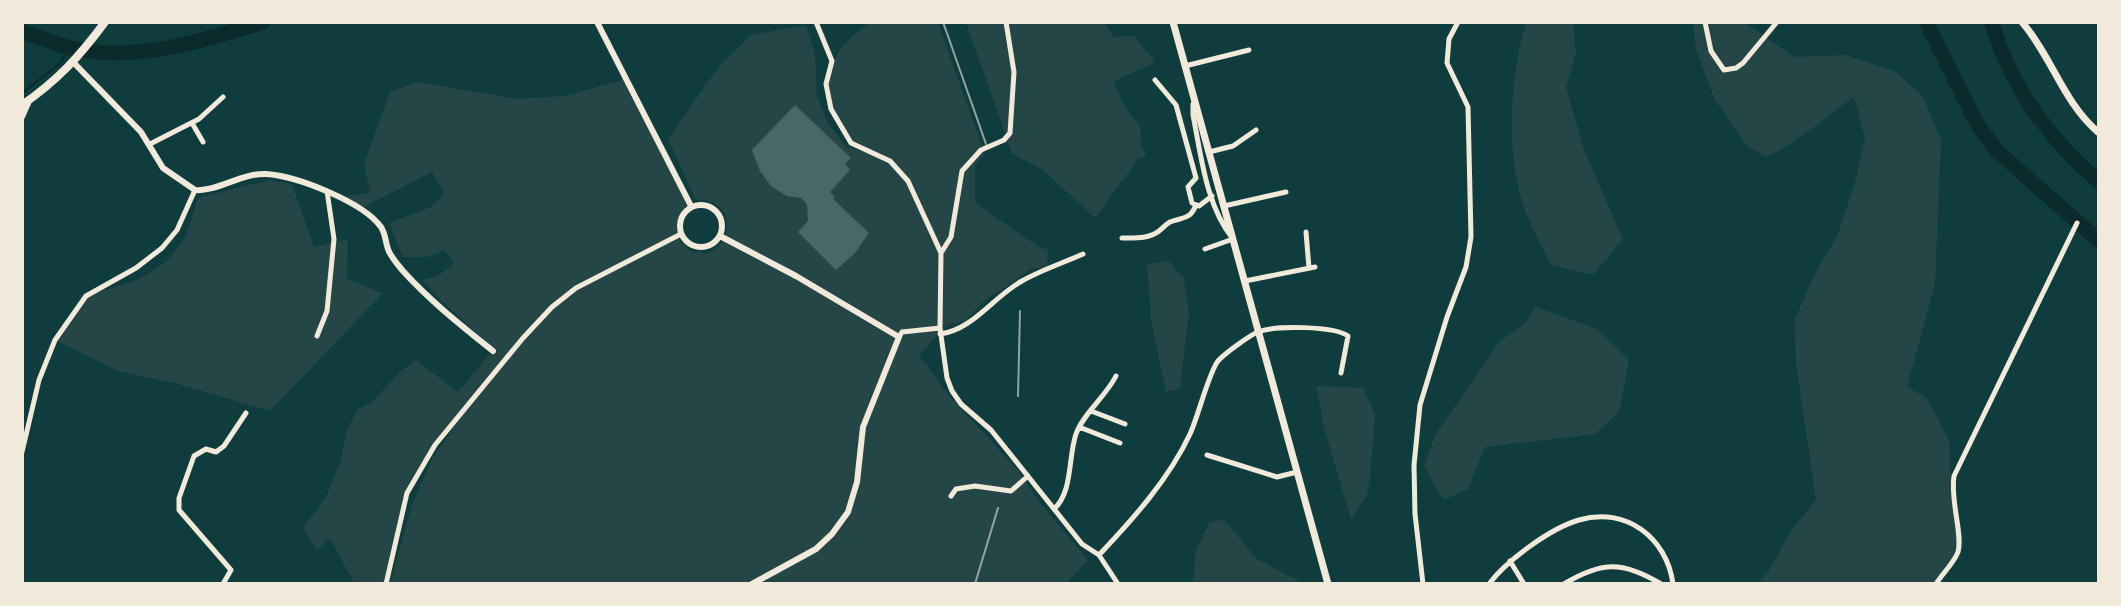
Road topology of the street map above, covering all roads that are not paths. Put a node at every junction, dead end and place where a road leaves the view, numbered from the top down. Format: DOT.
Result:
graph roads {
  1 [pos="105,22"];
  2 [pos="597,22"];
  3 [pos="816,22"];
  4 [pos="1006,22"];
  5 [pos="1173,22"];
  6 [pos="1458,22"];
  7 [pos="1705,22"];
  8 [pos="1777,22"];
  9 [pos="2022,22"];
  10 [pos="1249,50"];
  11 [pos="75,61"];
  12 [pos="1185,66"];
  13 [pos="1155,80"];
  14 [pos="1194,96"];
  15 [pos="223,98"];
  16 [pos="26,103"];
  17 [pos="22,118"];
  18 [pos="192,123"];
  19 [pos="1256,130"];
  20 [pos="2098,132"];
  21 [pos="203,142"];
  22 [pos="150,144"];
  23 [pos="1209,152"];
  24 [pos="1196,178"];
  25 [pos="1207,181"];
  26 [pos="195,190"];
  27 [pos="327,191"];
  28 [pos="1286,192"];
  29 [pos="1212,196"];
  30 [pos="1196,205"];
  31 [pos="691,206"];
  32 [pos="1224,206"];
  33 [pos="2077,223"];
  34 [pos="1306,232"];
  35 [pos="681,234"];
  36 [pos="720,236"];
  37 [pos="1122,238"];
  38 [pos="1233,239"];
  39 [pos="1205,249"];
  40 [pos="941,253"];
  41 [pos="1083,254"];
  42 [pos="1245,281"];
  43 [pos="940,331"];
  44 [pos="1259,331"];
  45 [pos="317,336"];
  46 [pos="900,337"];
  47 [pos="493,351"];
  48 [pos="1341,373"];
  49 [pos="1116,376"];
  50 [pos="1091,411"];
  51 [pos="246,413"];
  52 [pos="1125,424"];
  53 [pos="1079,427"];
  54 [pos="1120,443"];
  55 [pos="22,452"];
  56 [pos="1207,456"];
  57 [pos="1298,472"];
  58 [pos="1028,476"];
  59 [pos="951,496"];
  60 [pos="1054,509"];
  61 [pos="1099,555"];
  62 [pos="1510,561"];
  63 [pos="223,584"];
  64 [pos="386,584"];
  65 [pos="752,584"];
  66 [pos="1118,584"];
  67 [pos="1328,584"];
  68 [pos="1423,584"];
  69 [pos="1489,584"];
  70 [pos="1524,584"];
  71 [pos="1564,584"];
  72 [pos="1661,584"];
  73 [pos="1673,584"];
  74 [pos="1936,584"];
  1 -- 11 [label="main road"];
  2 -- 31 [label="street"];
  3 -- 40 [label="street"];
  4 -- 40 [label="street"];
  5 -- 12 [label="main road"];
  6 -- 68 [label="street"];
  7 -- 8 [label="street"];
  9 -- 20 [label="main road"];
  10 -- 12 [label="street"];
  11 -- 16 [label="main road"];
  11 -- 22 [label="street"];
  12 -- 14 [label="main road"];
  13 -- 24 [label="street"];
  14 -- 23 [label="main road"];
  14 -- 25 [label="street"];
  15 -- 18 [label="street"];
  16 -- 17 [label="street"];
  18 -- 21 [label="street"];
  18 -- 22 [label="street"];
  19 -- 23 [label="street"];
  22 -- 26 [label="street"];
  23 -- 32 [label="main road"];
  24 -- 25 [label="street"];
  24 -- 30 [label="street"];
  25 -- 29 [label="street"];
  26 -- 27 [label="street"];
  26 -- 55 [label="street"];
  27 -- 45 [label="street"];
  27 -- 47 [label="street"];
  28 -- 32 [label="street"];
  29 -- 30 [label="street"];
  29 -- 38 [label="street"];
  30 -- 37 [label="street"];
  31 -- 35 [label="street"];
  31 -- 36 [label="street"];
  32 -- 38 [label="main road"];
  33 -- 74 [label="street"];
  34 -- 42 [label="street"];
  35 -- 36 [label="street"];
  35 -- 64 [label="street"];
  36 -- 46 [label="street"];
  38 -- 39 [label="street"];
  38 -- 42 [label="main road"];
  40 -- 43 [label="street"];
  41 -- 43 [label="street"];
  42 -- 44 [label="main road"];
  43 -- 46 [label="street"];
  43 -- 58 [label="street"];
  44 -- 48 [label="street"];
  44 -- 57 [label="main road"];
  44 -- 61 [label="street"];
  46 -- 65 [label="street"];
  49 -- 50 [label="street"];
  50 -- 52 [label="street"];
  50 -- 53 [label="street"];
  51 -- 63 [label="street"];
  53 -- 54 [label="street"];
  53 -- 60 [label="street"];
  56 -- 57 [label="street"];
  57 -- 67 [label="main road"];
  58 -- 59 [label="street"];
  58 -- 60 [label="street"];
  60 -- 61 [label="street"];
  61 -- 66 [label="street"];
  62 -- 69 [label="street"];
  62 -- 70 [label="street"];
  62 -- 73 [label="street"];
  71 -- 72 [label="street"];
}
